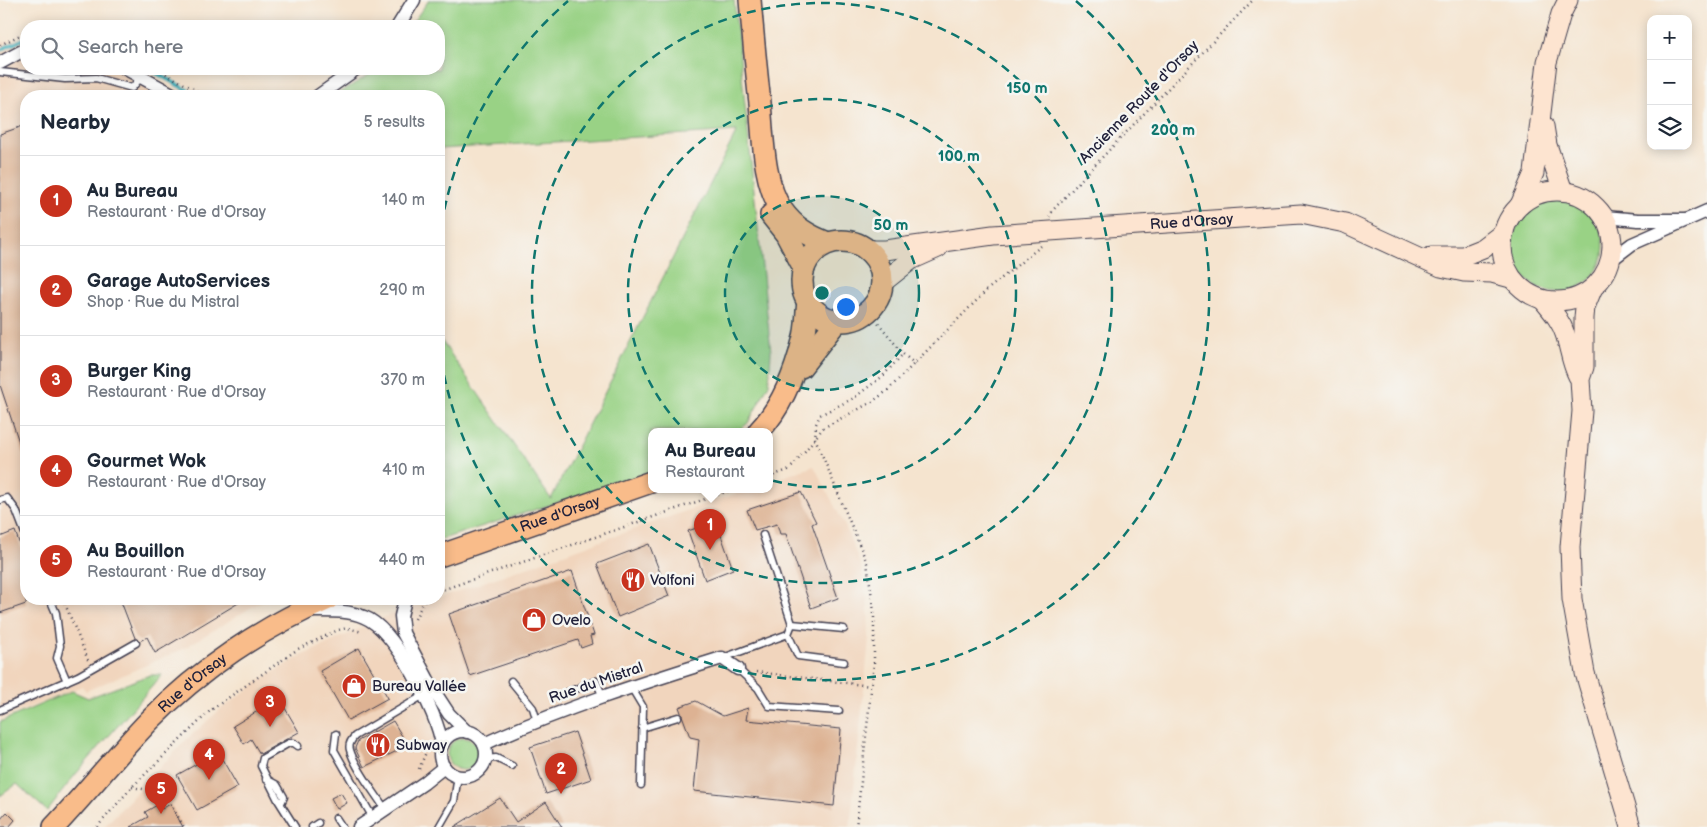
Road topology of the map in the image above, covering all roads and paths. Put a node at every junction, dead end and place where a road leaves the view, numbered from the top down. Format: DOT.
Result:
graph roads {
  1 [pos="414,0"];
  2 [pos="750,0"];
  3 [pos="1253,0"];
  4 [pos="1568,0"];
  5 [pos="402,20"];
  6 [pos="20,35"];
  7 [pos="0,45"];
  8 [pos="20,51"];
  9 [pos="0,63"];
  10 [pos="0,72"];
  11 [pos="20,74"];
  12 [pos="28,75"];
  13 [pos="136,75"];
  14 [pos="168,75"];
  15 [pos="348,75"];
  16 [pos="141,78"];
  17 [pos="164,90"];
  18 [pos="195,90"];
  19 [pos="326,90"];
  20 [pos="1542,115"];
  21 [pos="765,156"];
  22 [pos="1562,191"];
  23 [pos="1520,205"];
  24 [pos="1707,211"];
  25 [pos="1604,217"];
  26 [pos="1690,220"];
  27 [pos="1047,223"];
  28 [pos="1504,232"];
  29 [pos="952,241"];
  30 [pos="828,243"];
  31 [pos="1043,244"];
  32 [pos="868,250"];
  33 [pos="1422,257"];
  34 [pos="1611,260"];
  35 [pos="804,268"];
  36 [pos="1511,278"];
  37 [pos="882,283"];
  38 [pos="1592,290"];
  39 [pos="1543,300"];
  40 [pos="808,302"];
  41 [pos="869,311"];
  42 [pos="837,321"];
  43 [pos="903,354"];
  44 [pos="915,364"];
  45 [pos="1580,379"];
  46 [pos="789,384"];
  47 [pos="761,428"];
  48 [pos="815,438"];
  49 [pos="773,476"];
  50 [pos="648,483"];
  51 [pos="722,493"];
  52 [pos="0,500"];
  53 [pos="20,520"];
  54 [pos="763,535"];
  55 [pos="460,548"];
  56 [pos="445,549"];
  57 [pos="445,554"];
  58 [pos="445,559"];
  59 [pos="445,589"];
  60 [pos="53,605"];
  61 [pos="66,605"];
  62 [pos="404,605"];
  63 [pos="422,605"];
  64 [pos="299,609"];
  65 [pos="413,622"];
  66 [pos="792,624"];
  67 [pos="844,629"];
  68 [pos="364,632"];
  69 [pos="788,634"];
  70 [pos="136,643"];
  71 [pos="722,658"];
  72 [pos="844,662"];
  73 [pos="91,668"];
  74 [pos="738,669"];
  75 [pos="67,681"];
  76 [pos="511,681"];
  77 [pos="871,686"];
  78 [pos="631,687"];
  79 [pos="566,693"];
  80 [pos="424,695"];
  81 [pos="603,697"];
  82 [pos="0,710"];
  83 [pos="839,711"];
  84 [pos="678,717"];
  85 [pos="537,721"];
  86 [pos="642,728"];
  87 [pos="467,732"];
  88 [pos="336,734"];
  89 [pos="436,744"];
  90 [pos="484,744"];
  91 [pos="298,746"];
  92 [pos="486,759"];
  93 [pos="512,766"];
  94 [pos="444,767"];
  95 [pos="414,774"];
  96 [pos="458,776"];
  97 [pos="641,785"];
  98 [pos="132,787"];
  99 [pos="80,799"];
  100 [pos="385,809"];
  101 [pos="336,818"];
  102 [pos="373,818"];
  103 [pos="54,827"];
  104 [pos="65,827"];
  105 [pos="97,827"];
  106 [pos="184,827"];
  107 [pos="295,827"];
  108 [pos="342,827"];
  109 [pos="359,827"];
  110 [pos="439,827"];
  111 [pos="856,827"];
  112 [pos="1631,827"];
  1 -- 5 [label="street"];
  2 -- 21 [label="main road"];
  3 -- 27 [label="path, Ancienne Route d'Orsay"];
  4 -- 20 [label="main road"];
  6 -- 7 [label="path"];
  8 -- 9 [label="street"];
  10 -- 11 [label="lane"];
  12 -- 16 [label="lane"];
  13 -- 16 [label="street"];
  14 -- 18 [label="path"];
  15 -- 19 [label="street"];
  16 -- 17 [label="street"];
  20 -- 22 [label="main road"];
  20 -- 23 [label="main road"];
  21 -- 30 [label="main road"];
  21 -- 35 [label="main road"];
  22 -- 23 [label="main road"];
  22 -- 25 [label="main road"];
  23 -- 28 [label="main road"];
  24 -- 26 [label="street"];
  25 -- 26 [label="street"];
  25 -- 34 [label="main road"];
  26 -- 34 [label="street"];
  28 -- 33 [label="main road"];
  28 -- 36 [label="main road"];
  29 -- 32 [label="main road, Rue d'Orsay"];
  29 -- 33 [label="main road, Rue d'Orsay"];
  29 -- 37 [label="main road, Rue d'Orsay"];
  30 -- 32 [label="main road"];
  30 -- 35 [label="main road"];
  31 -- 44 [label="path"];
  32 -- 37 [label="main road"];
  33 -- 36 [label="main road, Rue d'Orsay"];
  34 -- 38 [label="main road"];
  35 -- 40 [label="main road"];
  36 -- 39 [label="main road"];
  37 -- 41 [label="main road"];
  38 -- 39 [label="main road"];
  38 -- 45 [label="main road"];
  39 -- 45 [label="main road"];
  40 -- 42 [label="main road"];
  40 -- 46 [label="main road"];
  41 -- 42 [label="main road"];
  41 -- 43 [label="path"];
  42 -- 46 [label="main road"];
  43 -- 44 [label="path"];
  43 -- 48 [label="path"];
  44 -- 48 [label="path"];
  45 -- 112 [label="main road"];
  46 -- 47 [label="main road"];
  48 -- 49 [label="path"];
  48 -- 77 [label="path"];
  50 -- 55 [label="main road, Rue d'Orsay"];
  51 -- 59 [label="path"];
  52 -- 53 [label="lane"];
  54 -- 66 [label="lane"];
  55 -- 56 [label="street"];
  55 -- 57 [label="main road, Rue d'Orsay"];
  55 -- 58 [label="street"];
  60 -- 75 [label="lane"];
  61 -- 73 [label="path"];
  62 -- 87 [label="street"];
  63 -- 65 [label="path"];
  64 -- 80 [label="street"];
  64 -- 99 [label="main road, Rue d'Orsay"];
  66 -- 67 [label="lane"];
  66 -- 69 [label="lane"];
  68 -- 98 [label="path"];
  69 -- 71 [label="lane, Rue du Mistral"];
  69 -- 72 [label="lane"];
  70 -- 73 [label="lane"];
  71 -- 74 [label="street"];
  71 -- 78 [label="street, Rue du Mistral"];
  73 -- 75 [label="lane"];
  74 -- 77 [label="path"];
  74 -- 83 [label="lane"];
  75 -- 82 [label="lane"];
  76 -- 85 [label="lane"];
  77 -- 111 [label="path"];
  78 -- 81 [label="street, Rue du Mistral"];
  78 -- 86 [label="lane"];
  79 -- 81 [label="lane"];
  80 -- 89 [label="street"];
  80 -- 100 [label="lane"];
  81 -- 85 [label="street, Rue du Mistral"];
  84 -- 86 [label="lane"];
  85 -- 90 [label="street, Rue du Mistral"];
  86 -- 97 [label="lane"];
  87 -- 89 [label="street"];
  87 -- 90 [label="street"];
  88 -- 102 [label="lane"];
  89 -- 94 [label="street"];
  89 -- 95 [label="path"];
  90 -- 92 [label="street"];
  91 -- 107 [label="lane"];
  92 -- 93 [label="lane"];
  92 -- 96 [label="street"];
  94 -- 96 [label="street"];
  94 -- 100 [label="street"];
  96 -- 110 [label="lane"];
  98 -- 105 [label="path"];
  98 -- 106 [label="path"];
  99 -- 103 [label="main road, Rue d'Orsay"];
  99 -- 104 [label="main road, Rue d'Orsay"];
  100 -- 102 [label="street"];
  101 -- 108 [label="lane"];
  102 -- 109 [label="street"];
}
